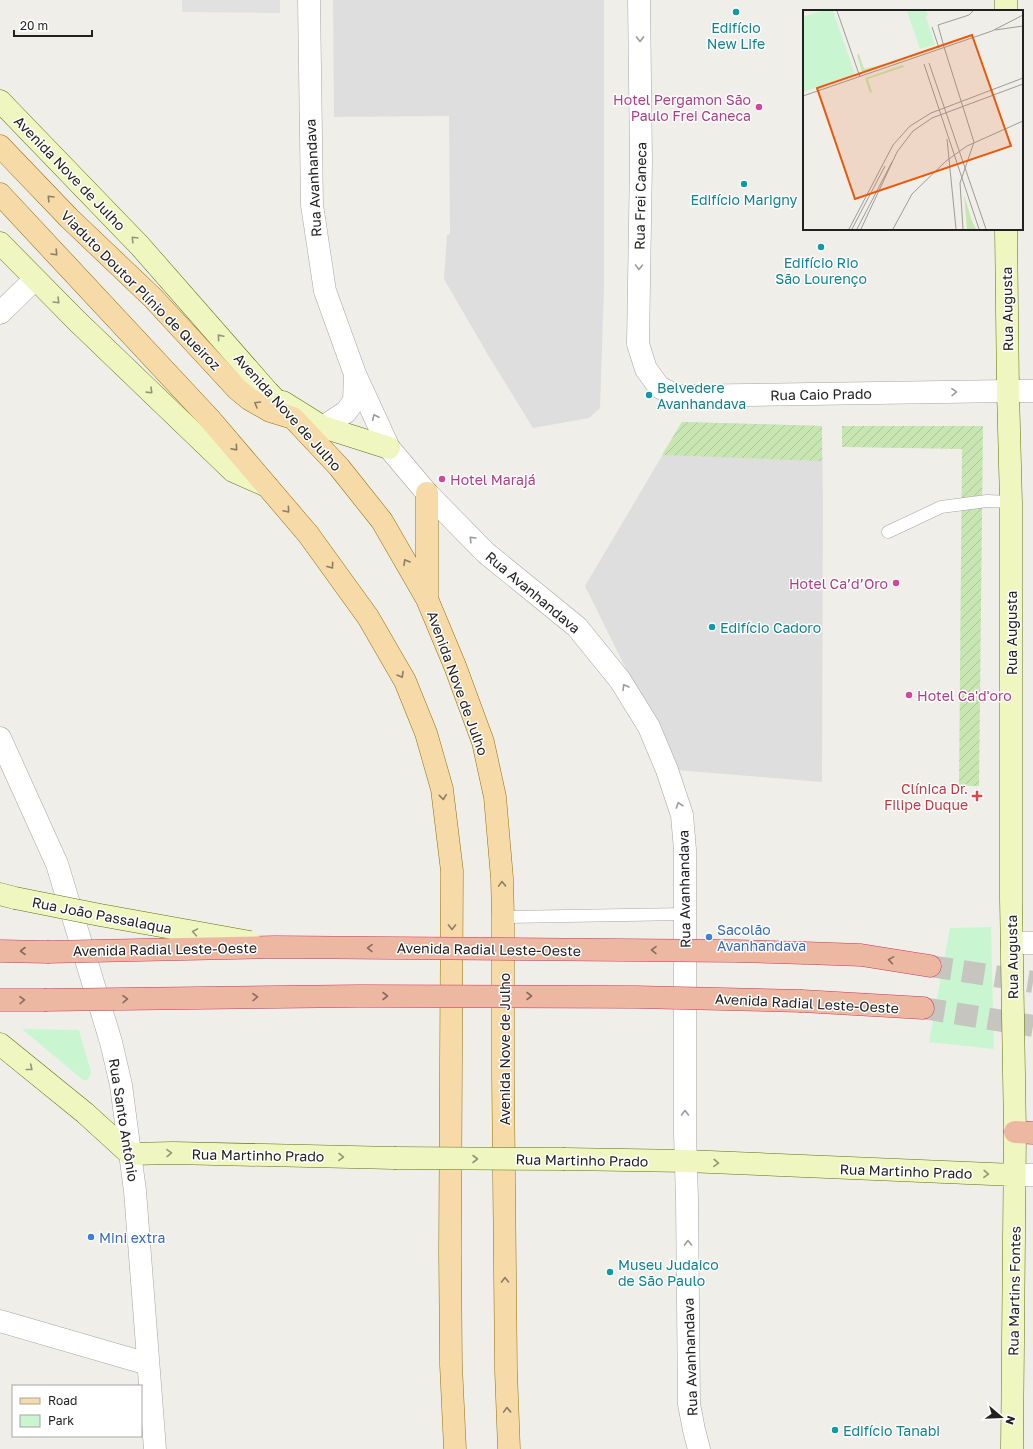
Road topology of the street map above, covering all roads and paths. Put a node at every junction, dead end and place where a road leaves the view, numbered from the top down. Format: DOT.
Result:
graph roads {
  1 [pos="309,0"];
  2 [pos="639,0"];
  3 [pos="0,101"];
  4 [pos="0,146"];
  5 [pos="0,194"];
  6 [pos="1006,230"];
  7 [pos="0,243"];
  8 [pos="35,279"];
  9 [pos="0,314"];
  10 [pos="638,344"];
  11 [pos="355,374"];
  12 [pos="1008,391"];
  13 [pos="1033,391"];
  14 [pos="268,392"];
  15 [pos="293,418"];
  16 [pos="323,427"];
  17 [pos="389,448"];
  18 [pos="267,486"];
  19 [pos="427,493"];
  20 [pos="1011,502"];
  21 [pos="888,532"];
  22 [pos="428,599"];
  23 [pos="0,738"];
  24 [pos="0,894"];
  25 [pos="685,914"];
  26 [pos="503,917"];
  27 [pos="1012,943"];
  28 [pos="1033,943"];
  29 [pos="275,947"];
  30 [pos="0,951"];
  31 [pos="930,966"];
  32 [pos="0,1000"];
  33 [pos="923,1008"];
  34 [pos="0,1044"];
  35 [pos="1024,1132"];
  36 [pos="130,1154"];
  37 [pos="686,1161"];
  38 [pos="1024,1175"];
  39 [pos="0,1321"];
  40 [pos="148,1364"];
  41 [pos="155,1449"];
  42 [pos="455,1449"];
  43 [pos="509,1449"];
  44 [pos="699,1449"];
  45 [pos="1012,1449"];
  1 -- 11 [label="street, Rua Avanhandava"];
  2 -- 10 [label="street, Rua Frei Caneca, one-way"];
  14 -- 3 [label="main road, Avenida Nove de Julho, one-way"];
  15 -- 4 [label="main road, Viaduto Doutor Plínio de Queiroz, one-way"];
  5 -- 18 [label="main road, one-way"];
  6 -- 12 [label="main road, Rua Augusta"];
  7 -- 8 [label="main road"];
  8 -- 9 [label="street"];
  8 -- 18 [label="main road, one-way"];
  10 -- 12 [label="street, Rua Caio Prado, one-way"];
  11 -- 16 [label="street, Rua Avanhandava"];
  17 -- 11 [label="street, Rua Avanhandava, one-way"];
  12 -- 13 [label="street, Rua Caio Prado"];
  12 -- 20 [label="main road, Rua Augusta"];
  14 -- 15 [label="main road, Avenida Nove de Julho"];
  14 -- 16 [label="main road"];
  22 -- 15 [label="main road, Avenida Nove de Julho, one-way"];
  16 -- 17 [label="main road"];
  17 -- 19 [label="street, Rua Avanhandava"];
  18 -- 42 [label="main road, one-way"];
  19 -- 22 [label="main road"];
  25 -- 19 [label="street, Rua Avanhandava, one-way"];
  20 -- 21 [label="lane"];
  20 -- 27 [label="main road, Rua Augusta"];
  26 -- 22 [label="main road, Avenida Nove de Julho, one-way"];
  23 -- 36 [label="street, Rua Santo Antônio"];
  29 -- 24 [label="main road, Rua João Passalaqua, one-way, bridge"];
  25 -- 26 [label="lane"];
  37 -- 25 [label="street, Rua Avanhandava, one-way"];
  43 -- 26 [label="main road, Avenida Nove de Julho, one-way"];
  27 -- 28 [label="street"];
  27 -- 35 [label="main road, Rua Augusta"];
  29 -- 30 [label="highway, Avenida Radial Leste-Oeste, one-way, bridge"];
  31 -- 29 [label="highway, Avenida Radial Leste-Oeste, one-way, bridge"];
  32 -- 33 [label="highway, Avenida Radial Leste-Oeste, one-way, bridge"];
  34 -- 36 [label="main road, one-way"];
  35 -- 38 [label="main road, Rua Martins Fontes"];
  36 -- 37 [label="main road, Rua Martinho Prado, one-way, bridge"];
  36 -- 40 [label="street, Rua Santo Antônio"];
  37 -- 38 [label="main road, Rua Martinho Prado, one-way"];
  44 -- 37 [label="street, Rua Avanhandava, one-way"];
  38 -- 45 [label="main road, Rua Martins Fontes"];
  39 -- 40 [label="street"];
  40 -- 41 [label="street, Rua Santo Antônio"];
}
